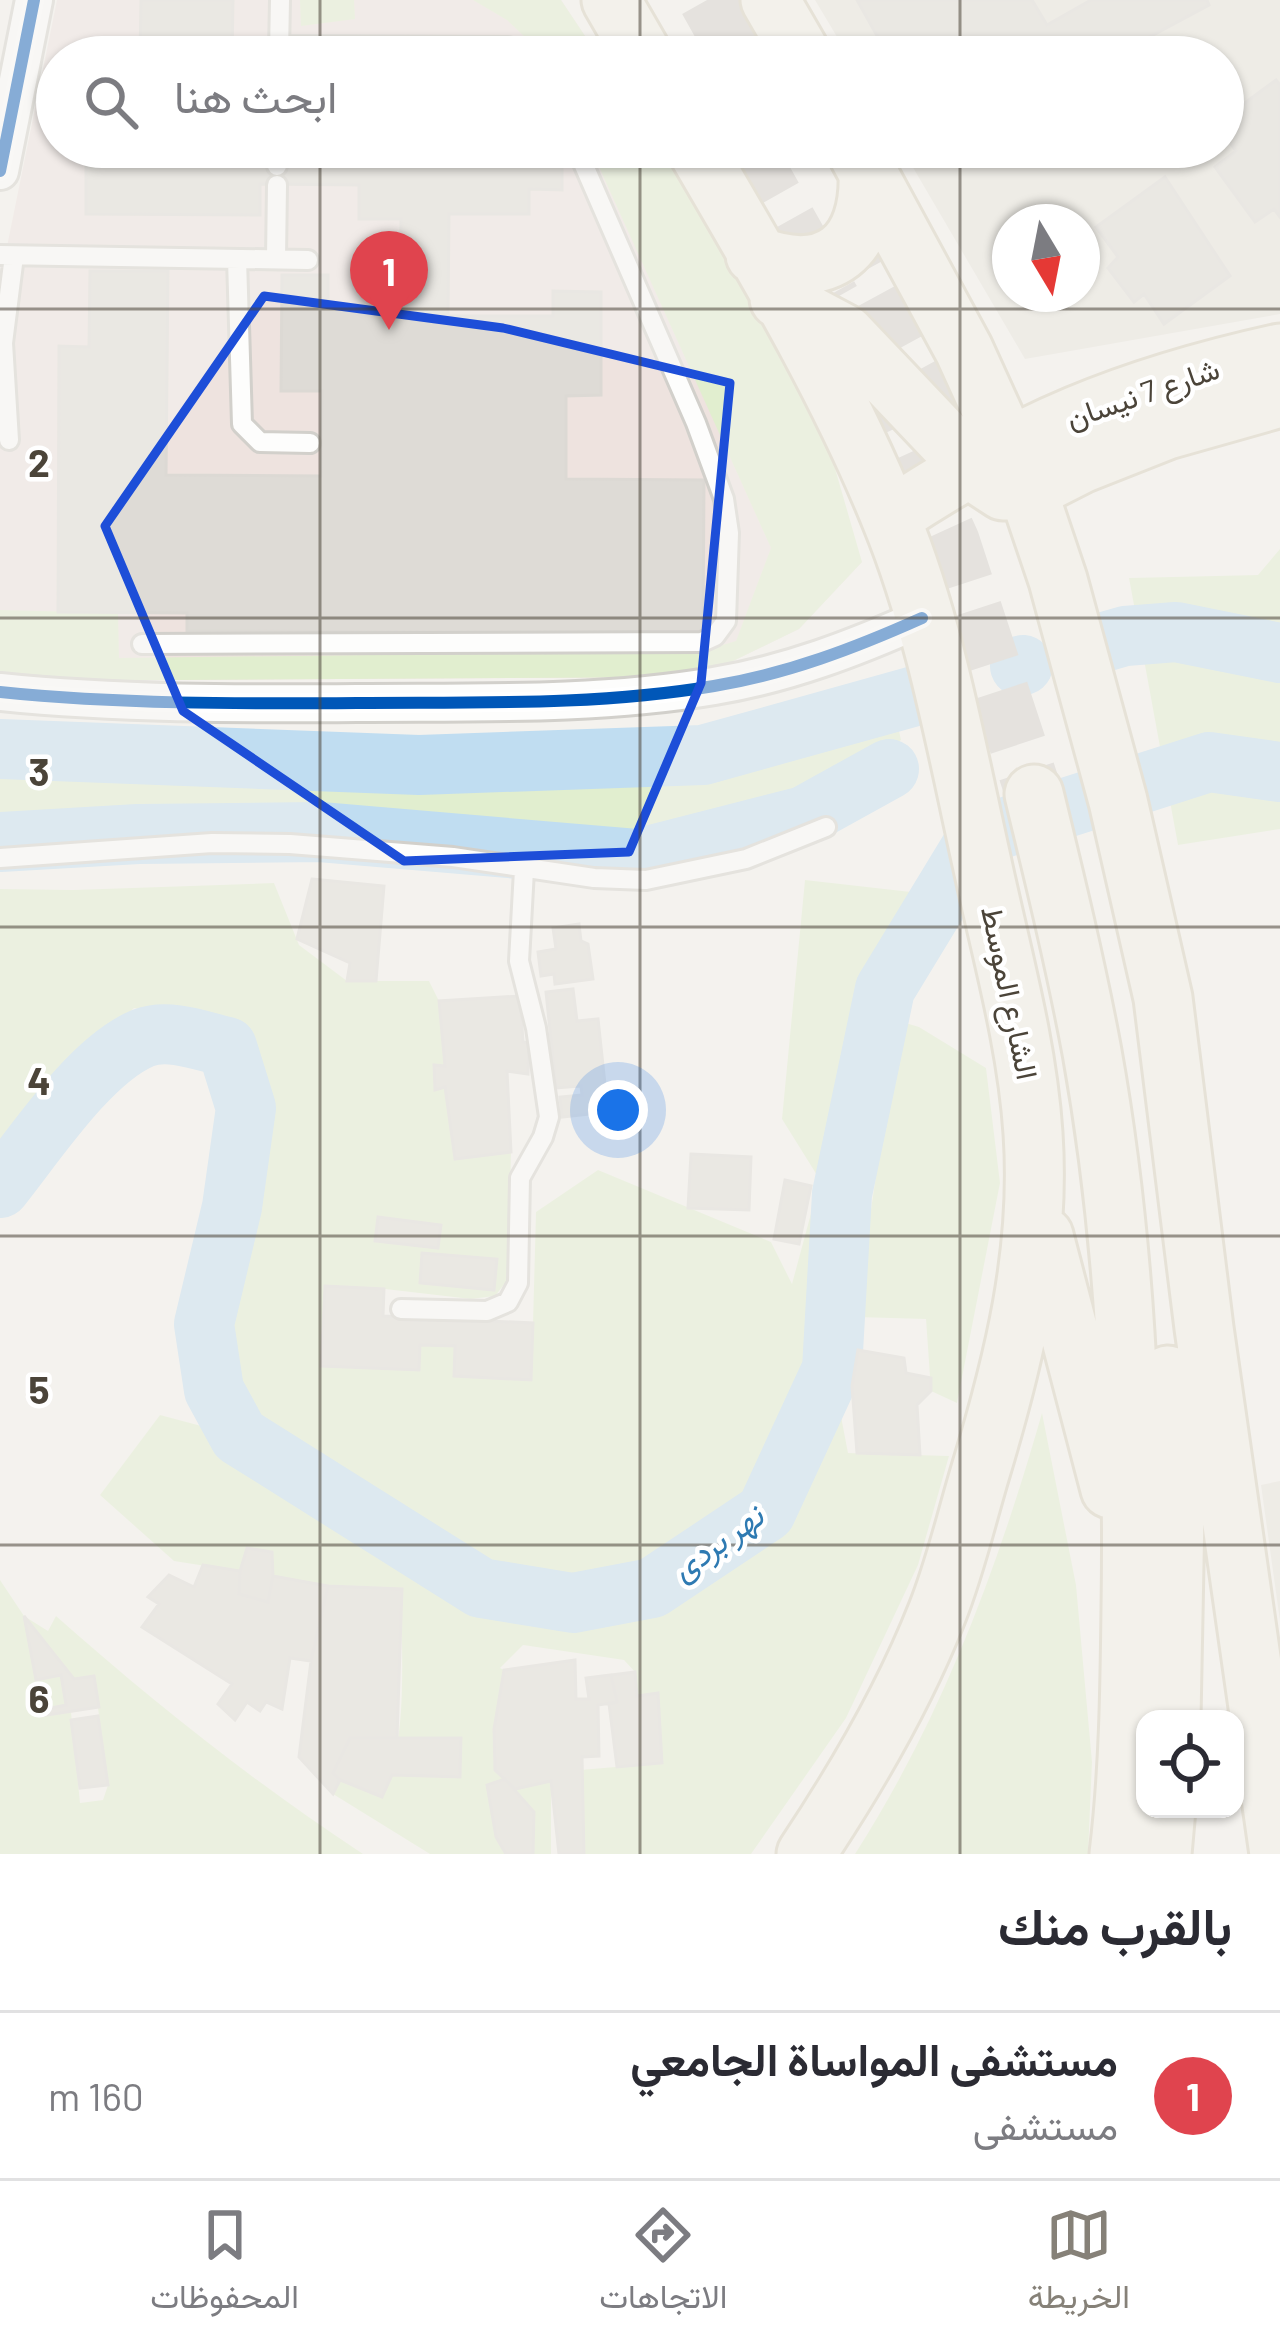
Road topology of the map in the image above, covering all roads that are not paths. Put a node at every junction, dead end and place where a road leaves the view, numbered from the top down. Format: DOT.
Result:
graph roads {
  1 [pos="34,0"];
  2 [pos="280,0"];
  3 [pos="611,0"];
  4 [pos="770,0"];
  5 [pos="279,36"];
  6 [pos="632,36"];
  7 [pos="790,36"];
  8 [pos="7,105"];
  9 [pos="277,168"];
  10 [pos="585,168"];
  11 [pos="707,168"];
  12 [pos="862,168"];
  13 [pos="866,168"];
  14 [pos="0,172"];
  15 [pos="7,255"];
  16 [pos="238,259"];
  17 [pos="276,259"];
  18 [pos="308,260"];
  19 [pos="767,277"];
  20 [pos="1280,353"];
  21 [pos="1280,398"];
  22 [pos="8,440"];
  23 [pos="310,443"];
  24 [pos="1003,468"];
  25 [pos="891,518"];
  26 [pos="922,618"];
  27 [pos="142,644"];
  28 [pos="0,692"];
  29 [pos="826,826"];
  30 [pos="0,858"];
  31 [pos="524,869"];
  32 [pos="1034,1197"];
  33 [pos="401,1309"];
  34 [pos="1185,1330"];
  35 [pos="1132,1575"];
  36 [pos="1171,1710"];
  37 [pos="1165,1818"];
  38 [pos="806,1854"];
  39 [pos="1119,1854"];
  40 [pos="1162,1854"];
  41 [pos="1279,1854"];
  1 -- 8 [label="street"];
  2 -- 5 [label="lane"];
  3 -- 6 [label="main road"];
  4 -- 7 [label="main road"];
  8 -- 14 [label="street"];
  9 -- 17 [label="lane"];
  10 -- 27 [label="lane"];
  11 -- 19 [label="main road, الشارع الموسط"];
  12 -- 19 [label="main road"];
  13 -- 24 [label="main road"];
  15 -- 16 [label="lane"];
  15 -- 22 [label="lane"];
  16 -- 17 [label="lane"];
  16 -- 23 [label="lane"];
  17 -- 18 [label="lane"];
  19 -- 24 [label="main road"];
  19 -- 25 [label="main road, الشارع الموسط"];
  20 -- 24 [label="main road, شارع 7 نيسان"];
  21 -- 24 [label="main road, شارع 7 نيسان"];
  24 -- 25 [label="main road"];
  24 -- 34 [label="main road"];
  25 -- 26 [label="main road, الشارع الموسط"];
  26 -- 28 [label="street"];
  26 -- 32 [label="main road, الشارع الموسط"];
  29 -- 31 [label="lane"];
  30 -- 31 [label="lane"];
  31 -- 33 [label="lane"];
  32 -- 35 [label="main road"];
  32 -- 38 [label="main road, الشارع الموسط"];
  34 -- 35 [label="main road"];
  34 -- 36 [label="main road"];
  34 -- 41 [label="main road"];
  35 -- 39 [label="main road"];
  37 -- 40 [label="main road"];
}
